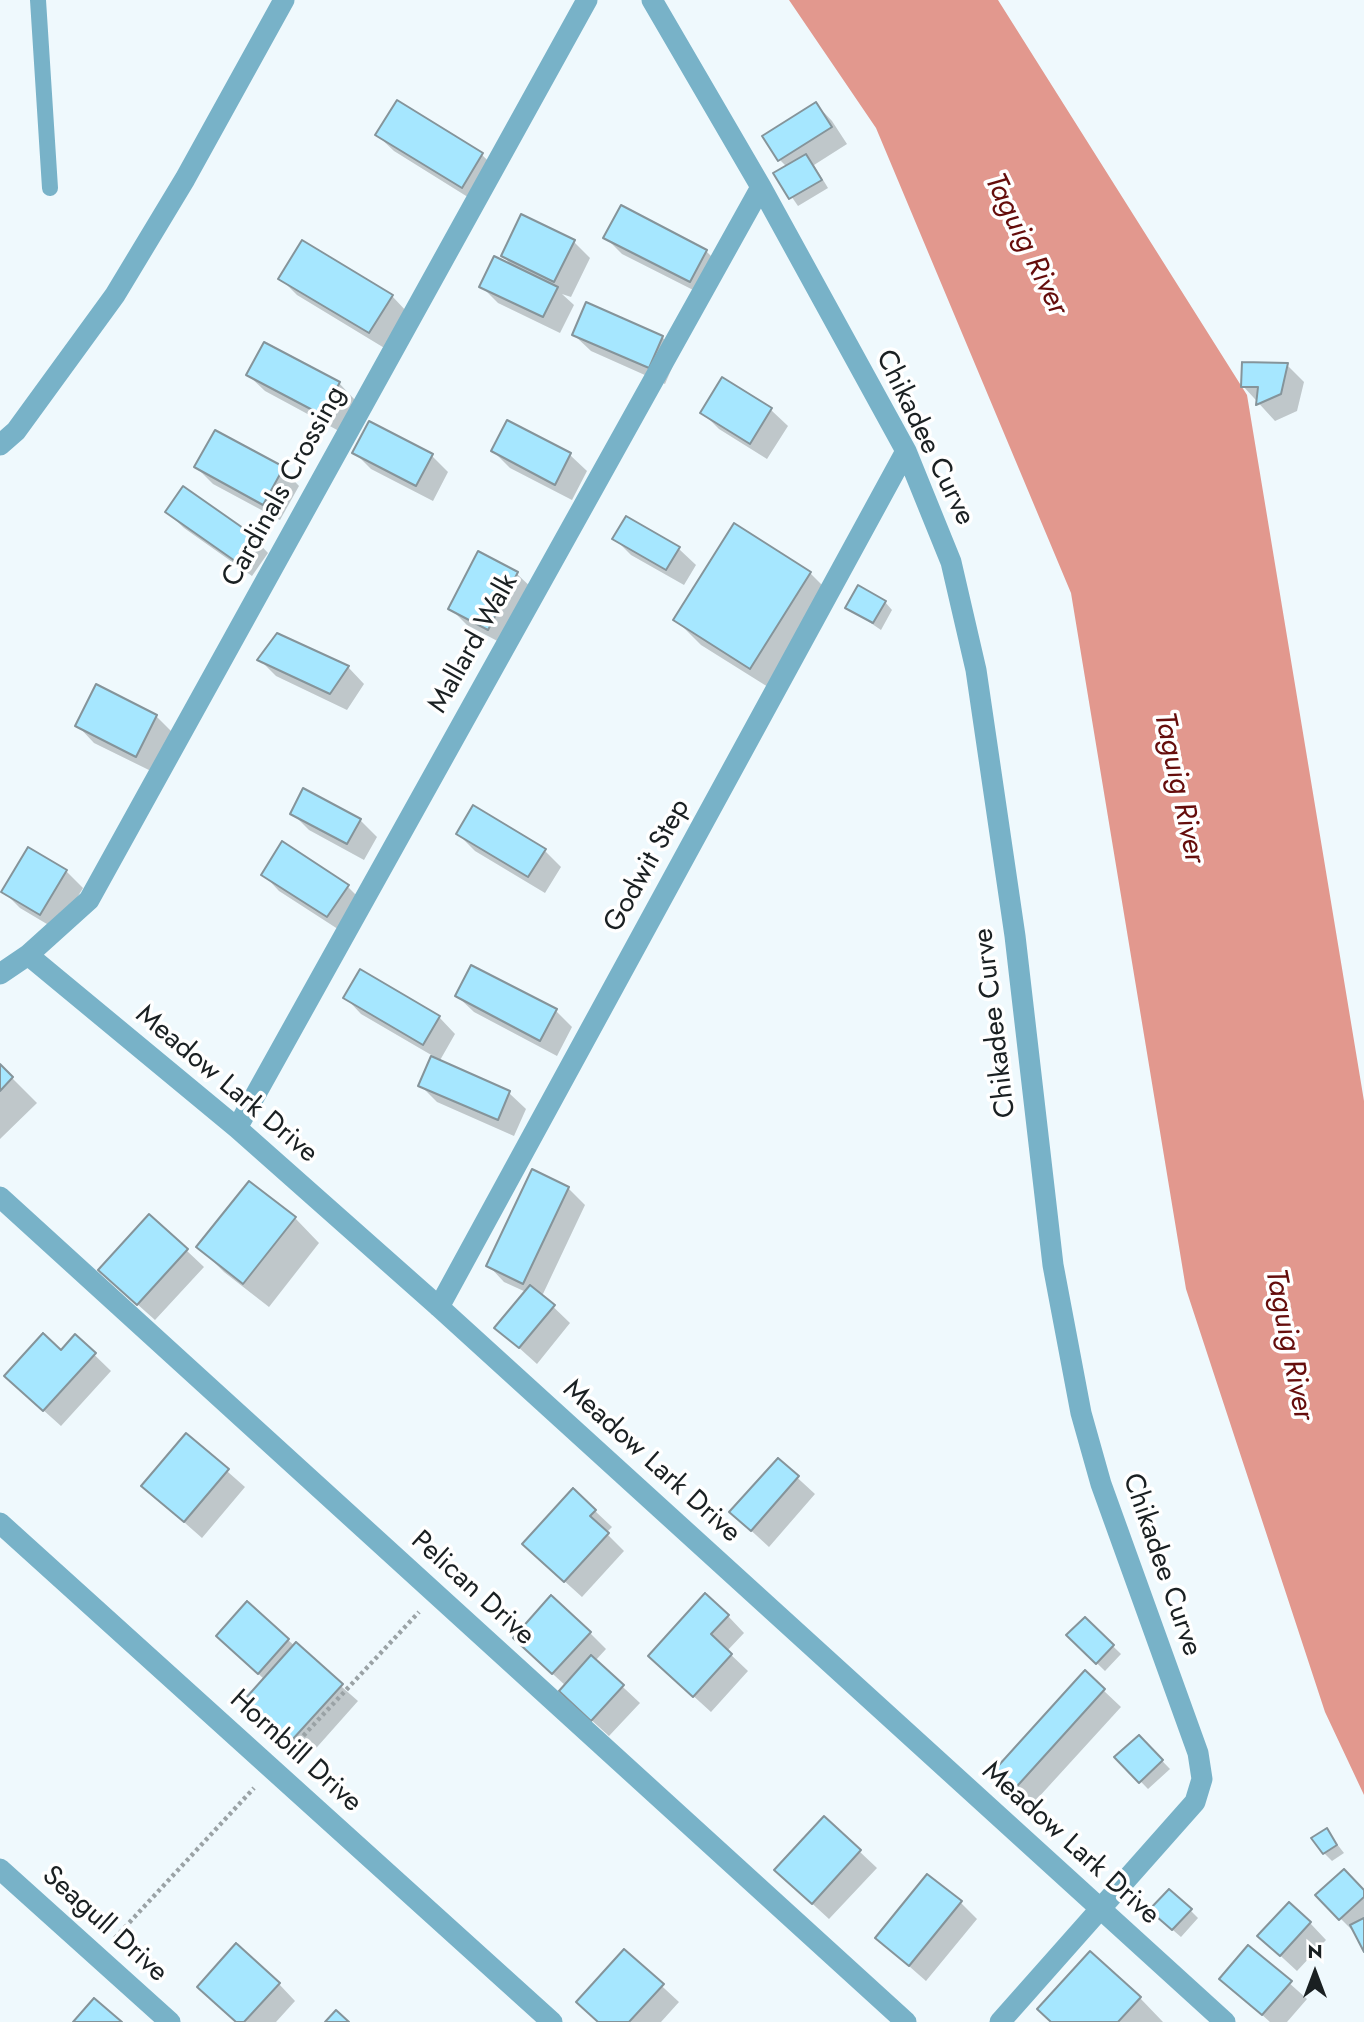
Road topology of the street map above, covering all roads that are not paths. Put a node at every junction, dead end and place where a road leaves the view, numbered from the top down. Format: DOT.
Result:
graph roads {
  1 [pos="38,0"];
  2 [pos="284,0"];
  3 [pos="587,0"];
  4 [pos="652,0"];
  5 [pos="761,187"];
  6 [pos="50,188"];
  7 [pos="0,445"];
  8 [pos="906,451"];
  9 [pos="28,955"];
  10 [pos="0,974"];
  11 [pos="237,1128"];
  12 [pos="0,1197"];
  13 [pos="439,1307"];
  14 [pos="0,1523"];
  15 [pos="0,1869"];
  16 [pos="1100,1910"];
  17 [pos="170,2022"];
  18 [pos="552,2022"];
  19 [pos="906,2022"];
  20 [pos="1000,2022"];
  21 [pos="1225,2022"];
  1 -- 6 [label="lane"];
  2 -- 7 [label="street"];
  3 -- 9 [label="street, Cardinals Crossing"];
  4 -- 5 [label="street, Chikadee Curve"];
  5 -- 8 [label="street, Chikadee Curve"];
  5 -- 11 [label="street, Mallard Walk"];
  8 -- 13 [label="street, Godwit Step"];
  8 -- 16 [label="street, Chikadee Curve"];
  9 -- 10 [label="street, Cardinals Crossing"];
  9 -- 11 [label="street, Meadow Lark Drive"];
  11 -- 13 [label="street, Meadow Lark Drive"];
  12 -- 19 [label="street, Pelican Drive"];
  13 -- 16 [label="street, Meadow Lark Drive"];
  14 -- 18 [label="street, Hornbill Drive"];
  15 -- 17 [label="street, Seagull Drive"];
  16 -- 20 [label="street, Chikadee Curve"];
  16 -- 21 [label="street, Meadow Lark Drive"];
}
